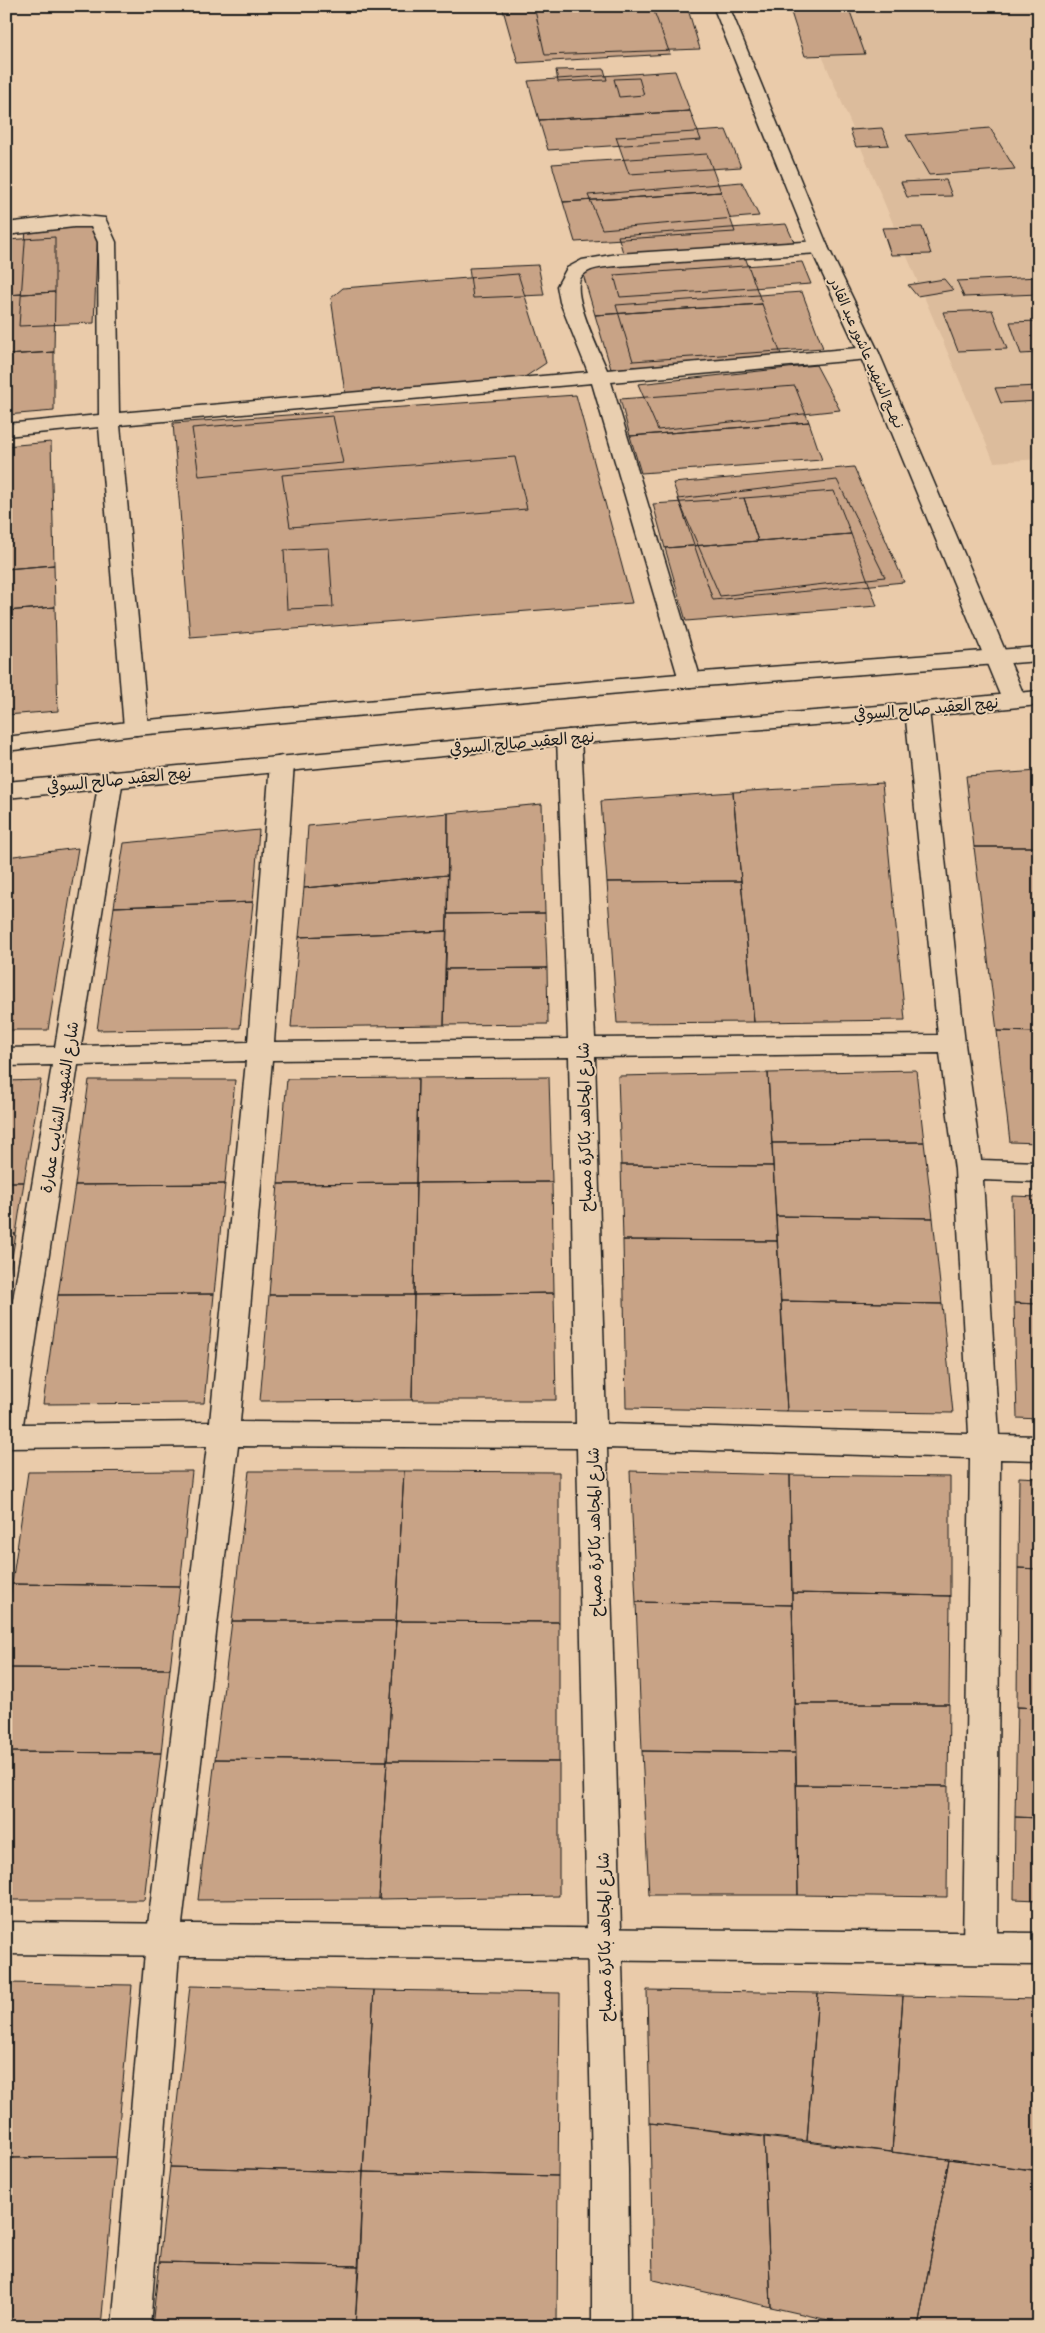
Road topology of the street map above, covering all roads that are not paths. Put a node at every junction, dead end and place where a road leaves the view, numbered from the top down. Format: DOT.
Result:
graph roads {
  1 [pos="721,6"];
  2 [pos="6,229"];
  3 [pos="819,247"];
  4 [pos="869,353"];
  5 [pos="600,378"];
  6 [pos="109,420"];
  7 [pos="6,430"];
  8 [pos="1039,654"];
  9 [pos="996,659"];
  10 [pos="690,680"];
  11 [pos="1039,698"];
  12 [pos="1014,700"];
  13 [pos="917,710"];
  14 [pos="136,728"];
  15 [pos="569,737"];
  16 [pos="6,744"];
  17 [pos="282,763"];
  18 [pos="110,779"];
  19 [pos="6,790"];
  20 [pos="952,1044"];
  21 [pos="582,1047"];
  22 [pos="260,1051"];
  23 [pos="67,1056"];
  24 [pos="6,1057"];
  25 [pos="969,1170"];
  26 [pos="1039,1172"];
  27 [pos="224,1434"];
  28 [pos="6,1435"];
  29 [pos="592,1436"];
  30 [pos="985,1446"];
  31 [pos="1039,1448"];
  32 [pos="6,1938"];
  33 [pos="163,1941"];
  34 [pos="605,1944"];
  35 [pos="980,1948"];
  36 [pos="1039,1949"];
  37 [pos="131,2327"];
  38 [pos="611,2327"];
  1 -- 3 [label="street, نـهــج الشهيد عاشور عبد القادر"];
  2 -- 6 [label="street"];
  3 -- 4 [label="street, نـهــج الشهيد عاشور عبد القادر"];
  3 -- 5 [label="street"];
  4 -- 5 [label="street"];
  4 -- 9 [label="street, نـهــج الشهيد عاشور عبد القادر"];
  5 -- 6 [label="street"];
  5 -- 10 [label="street"];
  6 -- 7 [label="street"];
  6 -- 14 [label="street"];
  8 -- 9 [label="street"];
  9 -- 10 [label="street"];
  9 -- 12 [label="street, نـهــج الشهيد عاشور عبد القادر"];
  10 -- 14 [label="street"];
  11 -- 12 [label="street, نهج العقيد صالح السوفي"];
  12 -- 13 [label="street, نهج العقيد صالح السوفي"];
  13 -- 15 [label="street, نهج العقيد صالح السوفي"];
  13 -- 20 [label="street"];
  14 -- 16 [label="street"];
  15 -- 17 [label="street, نهج العقيد صالح السوفي"];
  15 -- 21 [label="street, شارع المجاهد بكاكرة مصباح"];
  17 -- 18 [label="street, نهج العقيد صالح السوفي"];
  17 -- 22 [label="street"];
  18 -- 19 [label="street, نهج العقيد صالح السوفي"];
  18 -- 23 [label="street, شارع الشهيد الشايب عمارة"];
  20 -- 21 [label="street"];
  20 -- 25 [label="street"];
  21 -- 22 [label="street"];
  21 -- 29 [label="street, شارع المجاهد بكاكرة مصباح"];
  22 -- 23 [label="street"];
  22 -- 27 [label="street"];
  23 -- 24 [label="street"];
  23 -- 28 [label="street, شارع الشهيد الشايب عمارة"];
  25 -- 26 [label="street"];
  25 -- 30 [label="street"];
  27 -- 28 [label="street"];
  27 -- 29 [label="street"];
  27 -- 33 [label="street"];
  29 -- 30 [label="street"];
  29 -- 34 [label="street, شارع المجاهد بكاكرة مصباح"];
  30 -- 31 [label="street"];
  30 -- 35 [label="street"];
  32 -- 33 [label="street"];
  33 -- 34 [label="street"];
  33 -- 37 [label="street"];
  34 -- 35 [label="street"];
  34 -- 38 [label="street, شارع المجاهد بكاكرة مصباح"];
  35 -- 36 [label="street"];
}
